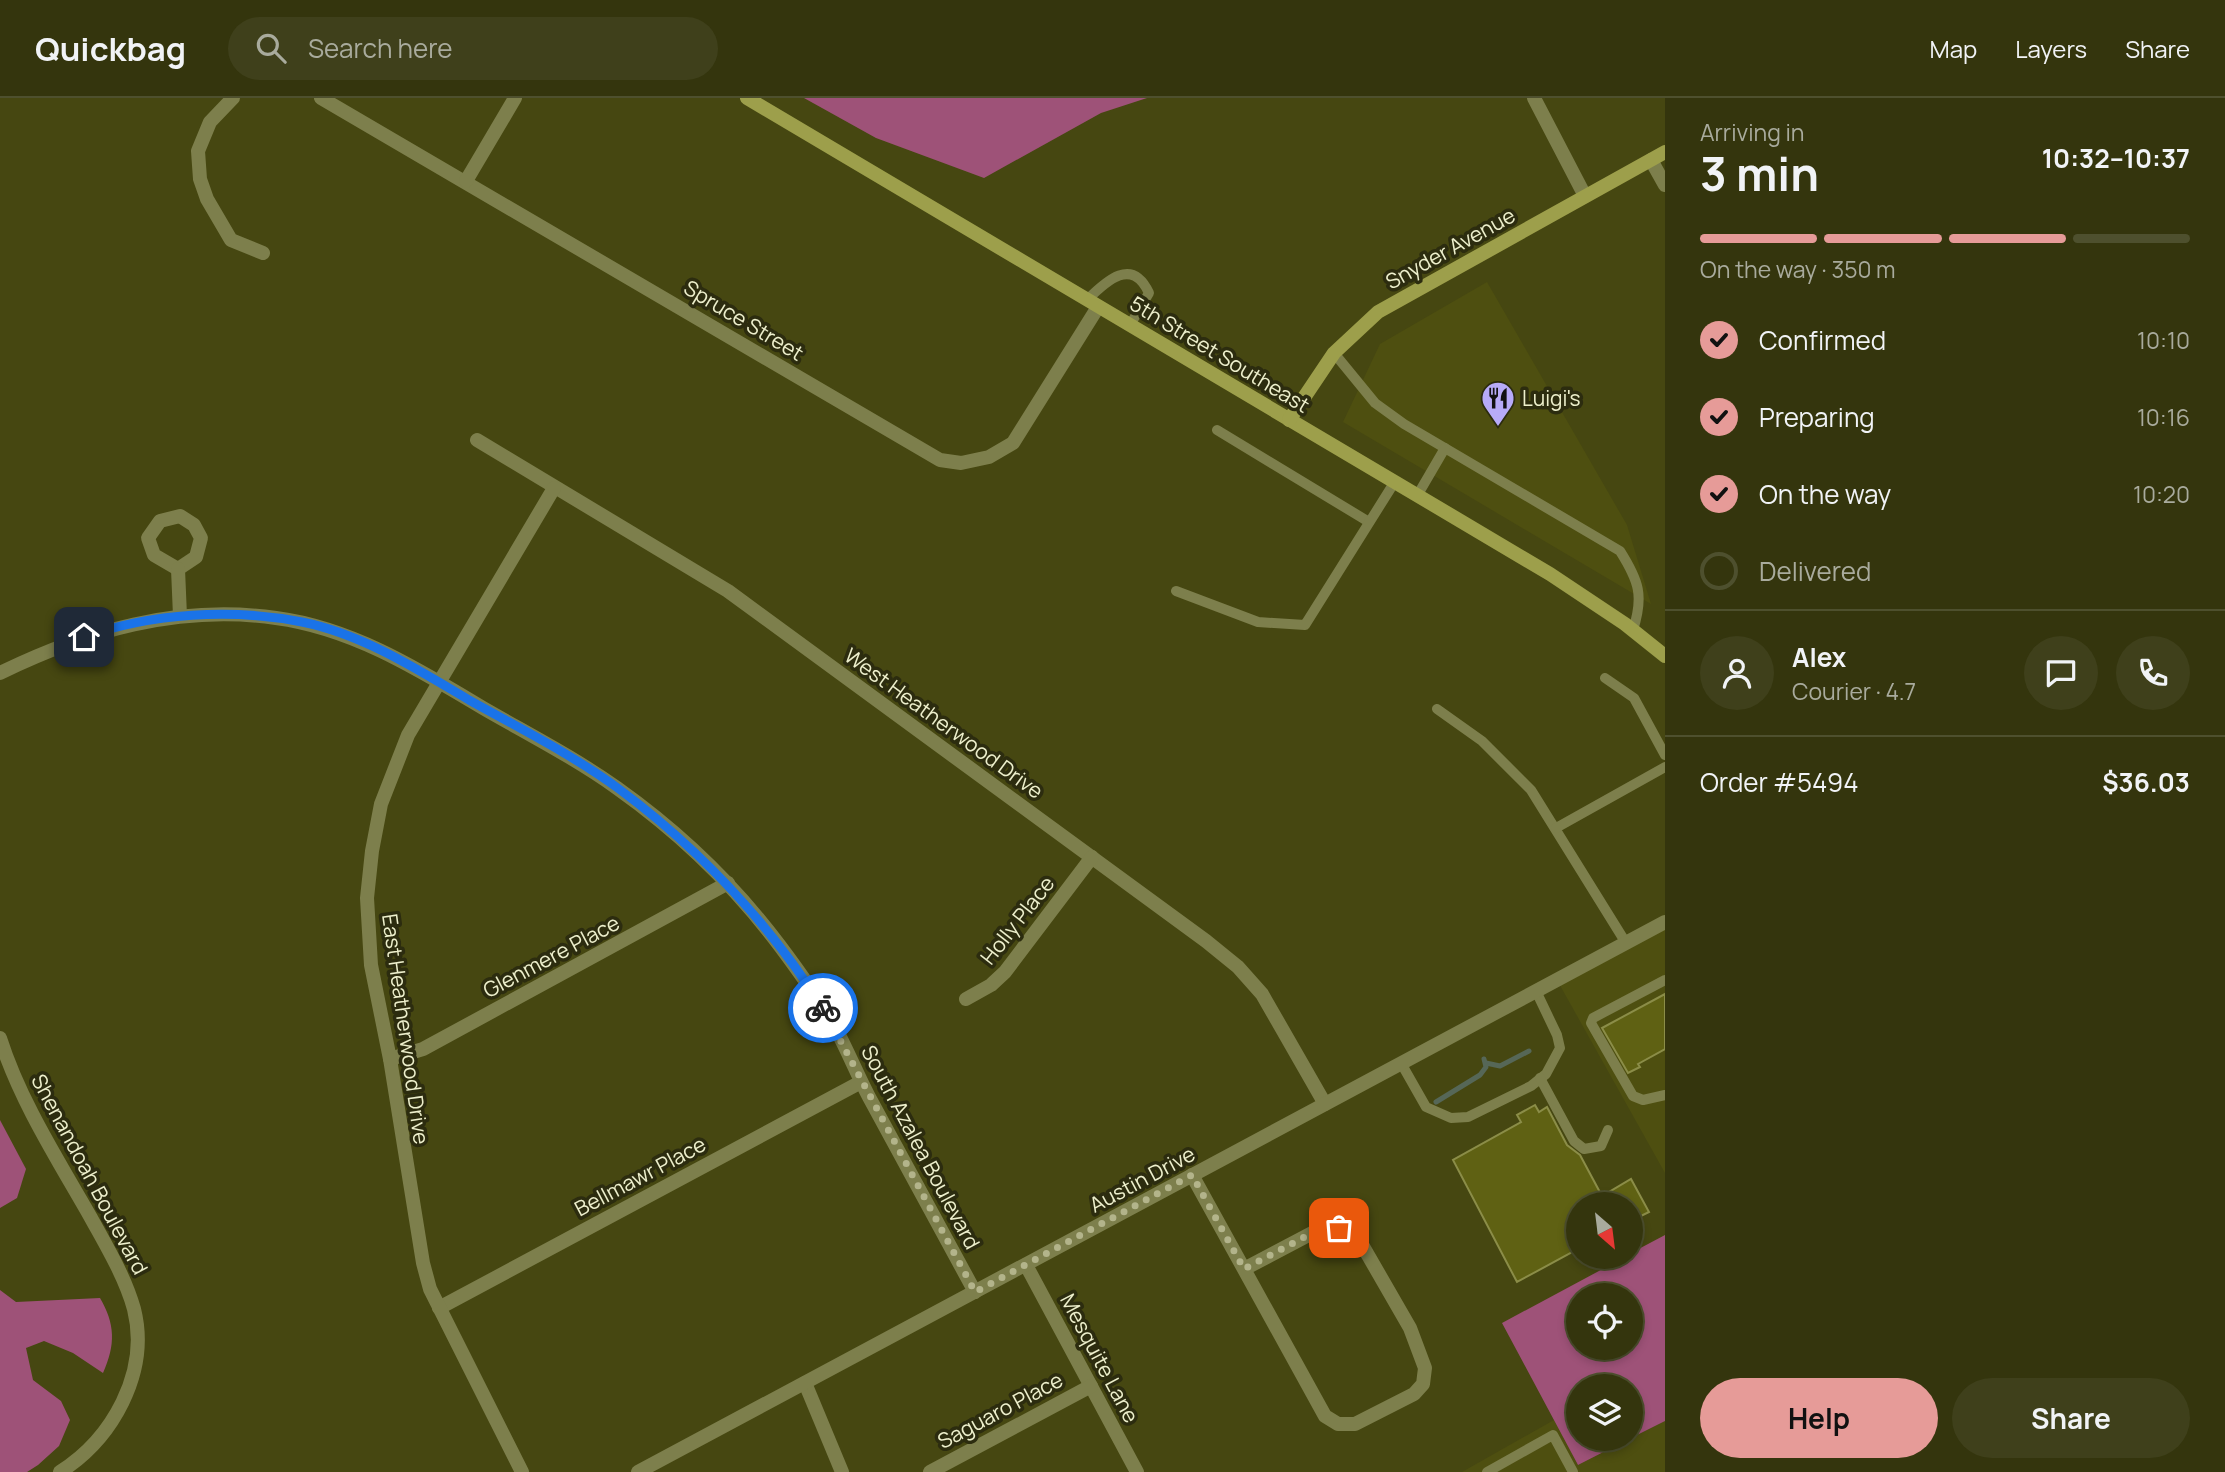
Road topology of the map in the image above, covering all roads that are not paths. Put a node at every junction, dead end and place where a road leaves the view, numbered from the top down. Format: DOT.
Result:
graph roads {
  1 [pos="233,98"];
  2 [pos="321,98"];
  3 [pos="515,98"];
  4 [pos="747,98"];
  5 [pos="1534,98"];
  6 [pos="1665,152"];
  7 [pos="1651,160"];
  8 [pos="466,181"];
  9 [pos="1665,186"];
  10 [pos="1585,196"];
  11 [pos="263,253"];
  12 [pos="1092,303"];
  13 [pos="1130,326"];
  14 [pos="1334,353"];
  15 [pos="1289,420"];
  16 [pos="1217,430"];
  17 [pos="477,440"];
  18 [pos="1445,448"];
  19 [pos="1394,483"];
  20 [pos="554,488"];
  21 [pos="1417,496"];
  22 [pos="1369,522"];
  23 [pos="178,569"];
  24 [pos="1177,591"];
  25 [pos="180,617"];
  26 [pos="1633,630"];
  27 [pos="1665,656"];
  28 [pos="0,673"];
  29 [pos="1605,678"];
  30 [pos="440,682"];
  31 [pos="1437,709"];
  32 [pos="1665,755"];
  33 [pos="1665,767"];
  34 [pos="1556,828"];
  35 [pos="1092,857"];
  36 [pos="727,883"];
  37 [pos="1665,922"];
  38 [pos="1626,943"];
  39 [pos="1665,980"];
  40 [pos="1536,991"];
  41 [pos="966,999"];
  42 [pos="0,1038"];
  43 [pos="390,1059"];
  44 [pos="1401,1063"];
  45 [pos="1540,1079"];
  46 [pos="861,1082"];
  47 [pos="1665,1095"];
  48 [pos="1325,1104"];
  49 [pos="1608,1130"];
  50 [pos="1192,1175"];
  51 [pos="1026,1265"];
  52 [pos="1244,1269"];
  53 [pos="975,1292"];
  54 [pos="439,1308"];
  55 [pos="805,1382"];
  56 [pos="1090,1386"];
  57 [pos="60,1472"];
  58 [pos="522,1472"];
  59 [pos="638,1472"];
  60 [pos="842,1472"];
  61 [pos="930,1472"];
  62 [pos="1137,1472"];
  63 [pos="1487,1472"];
  64 [pos="1573,1472"];
  1 -- 11 [label="street"];
  2 -- 8 [label="street, Spruce Street"];
  3 -- 8 [label="street"];
  4 -- 12 [label="main road, 5th Street Southeast"];
  5 -- 10 [label="street"];
  6 -- 7 [label="main road, Snyder Avenue"];
  7 -- 9 [label="street"];
  7 -- 10 [label="main road, Snyder Avenue"];
  8 -- 12 [label="street, Spruce Street"];
  10 -- 14 [label="main road, Snyder Avenue"];
  12 -- 13 [label="main road, 5th Street Southeast"];
  12 -- 13 [label="lane"];
  13 -- 15 [label="main road, 5th Street Southeast"];
  14 -- 15 [label="main road, Snyder Avenue"];
  14 -- 18 [label="lane"];
  15 -- 19 [label="main road, 5th Street Southeast"];
  16 -- 22 [label="lane"];
  17 -- 20 [label="street, West Heatherwood Drive"];
  18 -- 21 [label="lane"];
  18 -- 26 [label="lane"];
  19 -- 21 [label="main road, 5th Street Southeast"];
  19 -- 22 [label="lane"];
  20 -- 30 [label="street, East Heatherwood Drive"];
  20 -- 35 [label="street, West Heatherwood Drive"];
  21 -- 26 [label="main road, 5th Street Southeast"];
  22 -- 24 [label="lane"];
  23 -- 25 [label="street"];
  25 -- 28 [label="street, South Azalea Boulevard"];
  25 -- 30 [label="street, South Azalea Boulevard"];
  26 -- 27 [label="main road, 5th Street Southeast"];
  29 -- 32 [label="lane"];
  30 -- 36 [label="street, South Azalea Boulevard"];
  30 -- 43 [label="street, East Heatherwood Drive"];
  31 -- 34 [label="lane"];
  33 -- 34 [label="lane"];
  34 -- 38 [label="lane"];
  35 -- 41 [label="street, Holly Place"];
  35 -- 48 [label="street, West Heatherwood Drive"];
  36 -- 43 [label="street, Glenmere Place"];
  36 -- 46 [label="street, South Azalea Boulevard"];
  37 -- 38 [label="street, Austin Drive"];
  38 -- 40 [label="street, Austin Drive"];
  39 -- 47 [label="lane"];
  40 -- 44 [label="street, Austin Drive"];
  40 -- 45 [label="lane"];
  42 -- 57 [label="street, Shenandoah Boulevard"];
  43 -- 54 [label="street, East Heatherwood Drive"];
  44 -- 45 [label="lane"];
  44 -- 48 [label="street, Austin Drive"];
  45 -- 49 [label="lane"];
  46 -- 53 [label="street, South Azalea Boulevard"];
  46 -- 54 [label="street, Bellmawr Place"];
  48 -- 50 [label="street, Austin Drive"];
  50 -- 51 [label="street, Austin Drive"];
  50 -- 52 [label="street"];
  51 -- 53 [label="street, Austin Drive"];
  51 -- 56 [label="street, Mesquite Lane"];
  52 -- 52 [label="street"];
  53 -- 55 [label="street, Austin Drive"];
  54 -- 58 [label="street, East Heatherwood Drive"];
  55 -- 59 [label="street, Austin Drive"];
  55 -- 60 [label="street"];
  56 -- 61 [label="street, Saguaro Place"];
  56 -- 62 [label="street, Mesquite Lane"];
  63 -- 64 [label="lane"];
}
